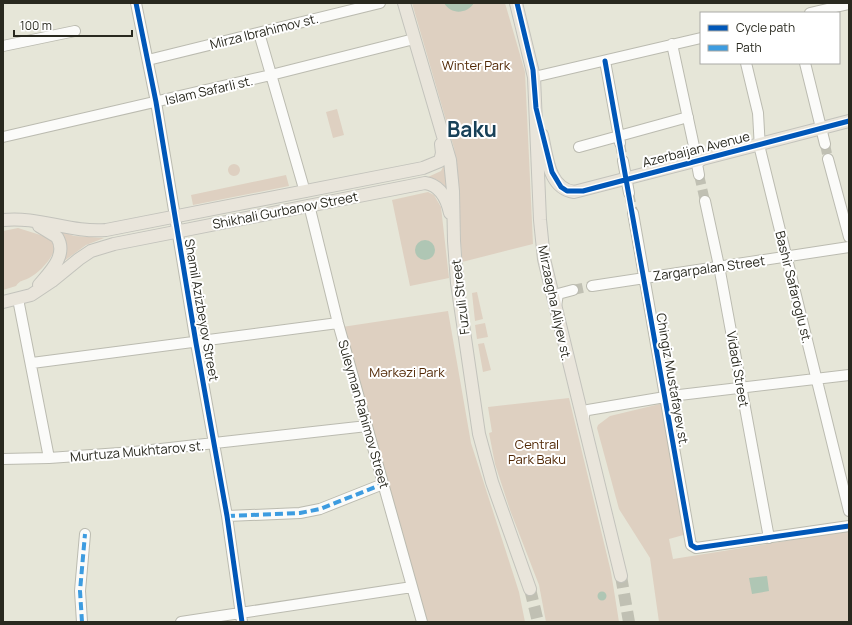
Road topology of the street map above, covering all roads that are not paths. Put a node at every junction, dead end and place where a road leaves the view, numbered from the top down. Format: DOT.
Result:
graph roads {
  1 [pos="136,3"];
  2 [pos="380,3"];
  3 [pos="404,3"];
  4 [pos="849,4"];
  5 [pos="517,6"];
  6 [pos="814,12"];
  7 [pos="75,31"];
  8 [pos="259,32"];
  9 [pos="700,38"];
  10 [pos="414,39"];
  11 [pos="672,44"];
  12 [pos="3,46"];
  13 [pos="148,60"];
  14 [pos="605,61"];
  15 [pos="746,64"];
  16 [pos="805,64"];
  17 [pos="271,75"];
  18 [pos="534,77"];
  19 [pos="430,93"];
  20 [pos="156,102"];
  21 [pos="536,108"];
  22 [pos="688,117"];
  23 [pos="849,121"];
  24 [pos="821,129"];
  25 [pos="3,137"];
  26 [pos="619,140"];
  27 [pos="759,144"];
  28 [pos="825,144"];
  29 [pos="579,147"];
  30 [pos="828,159"];
  31 [pos="697,160"];
  32 [pos="623,161"];
  33 [pos="699,176"];
  34 [pos="626,178"];
  35 [pos="306,192"];
  36 [pos="629,193"];
  37 [pos="706,201"];
  38 [pos="309,205"];
  39 [pos="633,213"];
  40 [pos="175,217"];
  41 [pos="19,219"];
  42 [pos="3,220"];
  43 [pos="178,231"];
  44 [pos="849,237"];
  45 [pos="454,241"];
  46 [pos="849,247"];
  47 [pos="787,256"];
  48 [pos="719,266"];
  49 [pos="644,277"];
  50 [pos="592,286"];
  51 [pos="573,290"];
  52 [pos="32,295"];
  53 [pos="18,299"];
  54 [pos="3,302"];
  55 [pos="556,314"];
  56 [pos="338,323"];
  57 [pos="196,343"];
  58 [pos="32,363"];
  59 [pos="849,375"];
  60 [pos="816,379"];
  61 [pos="742,388"];
  62 [pos="666,396"];
  63 [pos="367,426"];
  64 [pos="586,436"];
  65 [pos="215,444"];
  66 [pos="49,458"];
  67 [pos="3,459"];
  68 [pos="384,484"];
  69 [pos="849,511"];
  70 [pos="227,516"];
  71 [pos="849,526"];
  72 [pos="85,534"];
  73 [pos="769,538"];
  74 [pos="621,576"];
  75 [pos="412,587"];
  76 [pos="530,589"];
  77 [pos="241,618"];
  78 [pos="82,622"];
  79 [pos="181,622"];
  80 [pos="422,622"];
  1 -- 13 [label="street, Shamil Azizbeyov Street"];
  2 -- 8 [label="street, Mirza Ibrahimov st."];
  3 -- 10 [label="main road, Fuzuli Street"];
  4 -- 6 [label="street"];
  5 -- 18 [label="main road, Mirzaagha Aliyev st."];
  7 -- 12 [label="street"];
  8 -- 13 [label="street, Mirza Ibrahimov st."];
  8 -- 17 [label="street"];
  9 -- 11 [label="street"];
  10 -- 17 [label="street, Islam Safarli st."];
  10 -- 19 [label="main road, Fuzuli Street"];
  11 -- 14 [label="street"];
  11 -- 22 [label="street"];
  13 -- 20 [label="street, Shamil Azizbeyov Street"];
  14 -- 18 [label="street"];
  14 -- 26 [label="street"];
  15 -- 27 [label="street, Bashir Safaroglu st."];
  16 -- 24 [label="street"];
  17 -- 20 [label="street, Islam Safarli st."];
  17 -- 35 [label="street"];
  18 -- 21 [label="main road, Mirzaagha Aliyev st."];
  19 -- 35 [label="main road, Shikhali Gurbanov Street"];
  19 -- 45 [label="main road, Fuzuli Street"];
  20 -- 25 [label="street, Islam Safarli st."];
  20 -- 40 [label="street, Shamil Azizbeyov Street"];
  21 -- 34 [label="main road, Azerbaijan Avenue"];
  21 -- 55 [label="main road, Mirzaagha Aliyev st."];
  22 -- 26 [label="street"];
  22 -- 31 [label="street"];
  23 -- 24 [label="main road, Azerbaijan Avenue"];
  24 -- 27 [label="main road, Azerbaijan Avenue"];
  24 -- 28 [label="street"];
  26 -- 29 [label="street"];
  27 -- 31 [label="main road, Azerbaijan Avenue"];
  27 -- 47 [label="street, Bashir Safaroglu st."];
  30 -- 44 [label="street"];
  31 -- 33 [label="street"];
  31 -- 34 [label="main road, Azerbaijan Avenue"];
  32 -- 34 [label="street"];
  34 -- 36 [label="street"];
  35 -- 40 [label="main road, Shikhali Gurbanov Street"];
  37 -- 48 [label="street, Vidadi Street"];
  38 -- 43 [label="main road, Shikhali Gurbanov Street"];
  38 -- 45 [label="main road, Shikhali Gurbanov Street"];
  38 -- 56 [label="street, Suleyman Rahimov Street"];
  39 -- 49 [label="street, Chingiz Mustafayev st."];
  40 -- 41 [label="main road, Shikhali Gurbanov Street"];
  40 -- 43 [label="street, Shamil Azizbeyov Street"];
  41 -- 42 [label="main road"];
  41 -- 52 [label="main road"];
  43 -- 52 [label="main road, Shikhali Gurbanov Street"];
  43 -- 57 [label="street, Shamil Azizbeyov Street"];
  45 -- 76 [label="main road, Fuzuli Street"];
  46 -- 47 [label="street, Zargarpalan Street"];
  47 -- 48 [label="street, Zargarpalan Street"];
  47 -- 60 [label="street, Bashir Safaroglu st."];
  48 -- 49 [label="street, Zargarpalan Street"];
  48 -- 61 [label="street, Vidadi Street"];
  49 -- 50 [label="street, Zargarpalan Street"];
  49 -- 62 [label="street, Chingiz Mustafayev st."];
  51 -- 55 [label="street"];
  52 -- 53 [label="main road, Shikhali Gurbanov Street"];
  53 -- 54 [label="main road, Shikhali Gurbanov Street"];
  53 -- 58 [label="street"];
  55 -- 64 [label="main road, Mirzaagha Aliyev st."];
  56 -- 57 [label="street"];
  56 -- 63 [label="street, Suleyman Rahimov Street"];
  57 -- 58 [label="street"];
  57 -- 65 [label="street, Shamil Azizbeyov Street"];
  58 -- 66 [label="street"];
  59 -- 60 [label="street"];
  60 -- 61 [label="street"];
  60 -- 69 [label="street, Bashir Safaroglu st."];
  61 -- 62 [label="street"];
  61 -- 73 [label="street, Vidadi Street"];
  62 -- 64 [label="street"];
  62 -- 73 [label="street, Chingiz Mustafayev st."];
  63 -- 65 [label="street, Murtuza Mukhtarov st."];
  63 -- 68 [label="street, Suleyman Rahimov Street"];
  64 -- 74 [label="main road, Mirzaagha Aliyev st."];
  65 -- 66 [label="street, Murtuza Mukhtarov st."];
  65 -- 70 [label="street, Shamil Azizbeyov Street"];
  66 -- 67 [label="street, Murtuza Mukhtarov st."];
  68 -- 70 [label="street"];
  68 -- 75 [label="street, Suleyman Rahimov Street"];
  70 -- 77 [label="street, Shamil Azizbeyov Street"];
  71 -- 73 [label="street"];
  72 -- 78 [label="street"];
  75 -- 77 [label="street"];
  75 -- 80 [label="street, Suleyman Rahimov Street"];
  77 -- 79 [label="street"];
}
